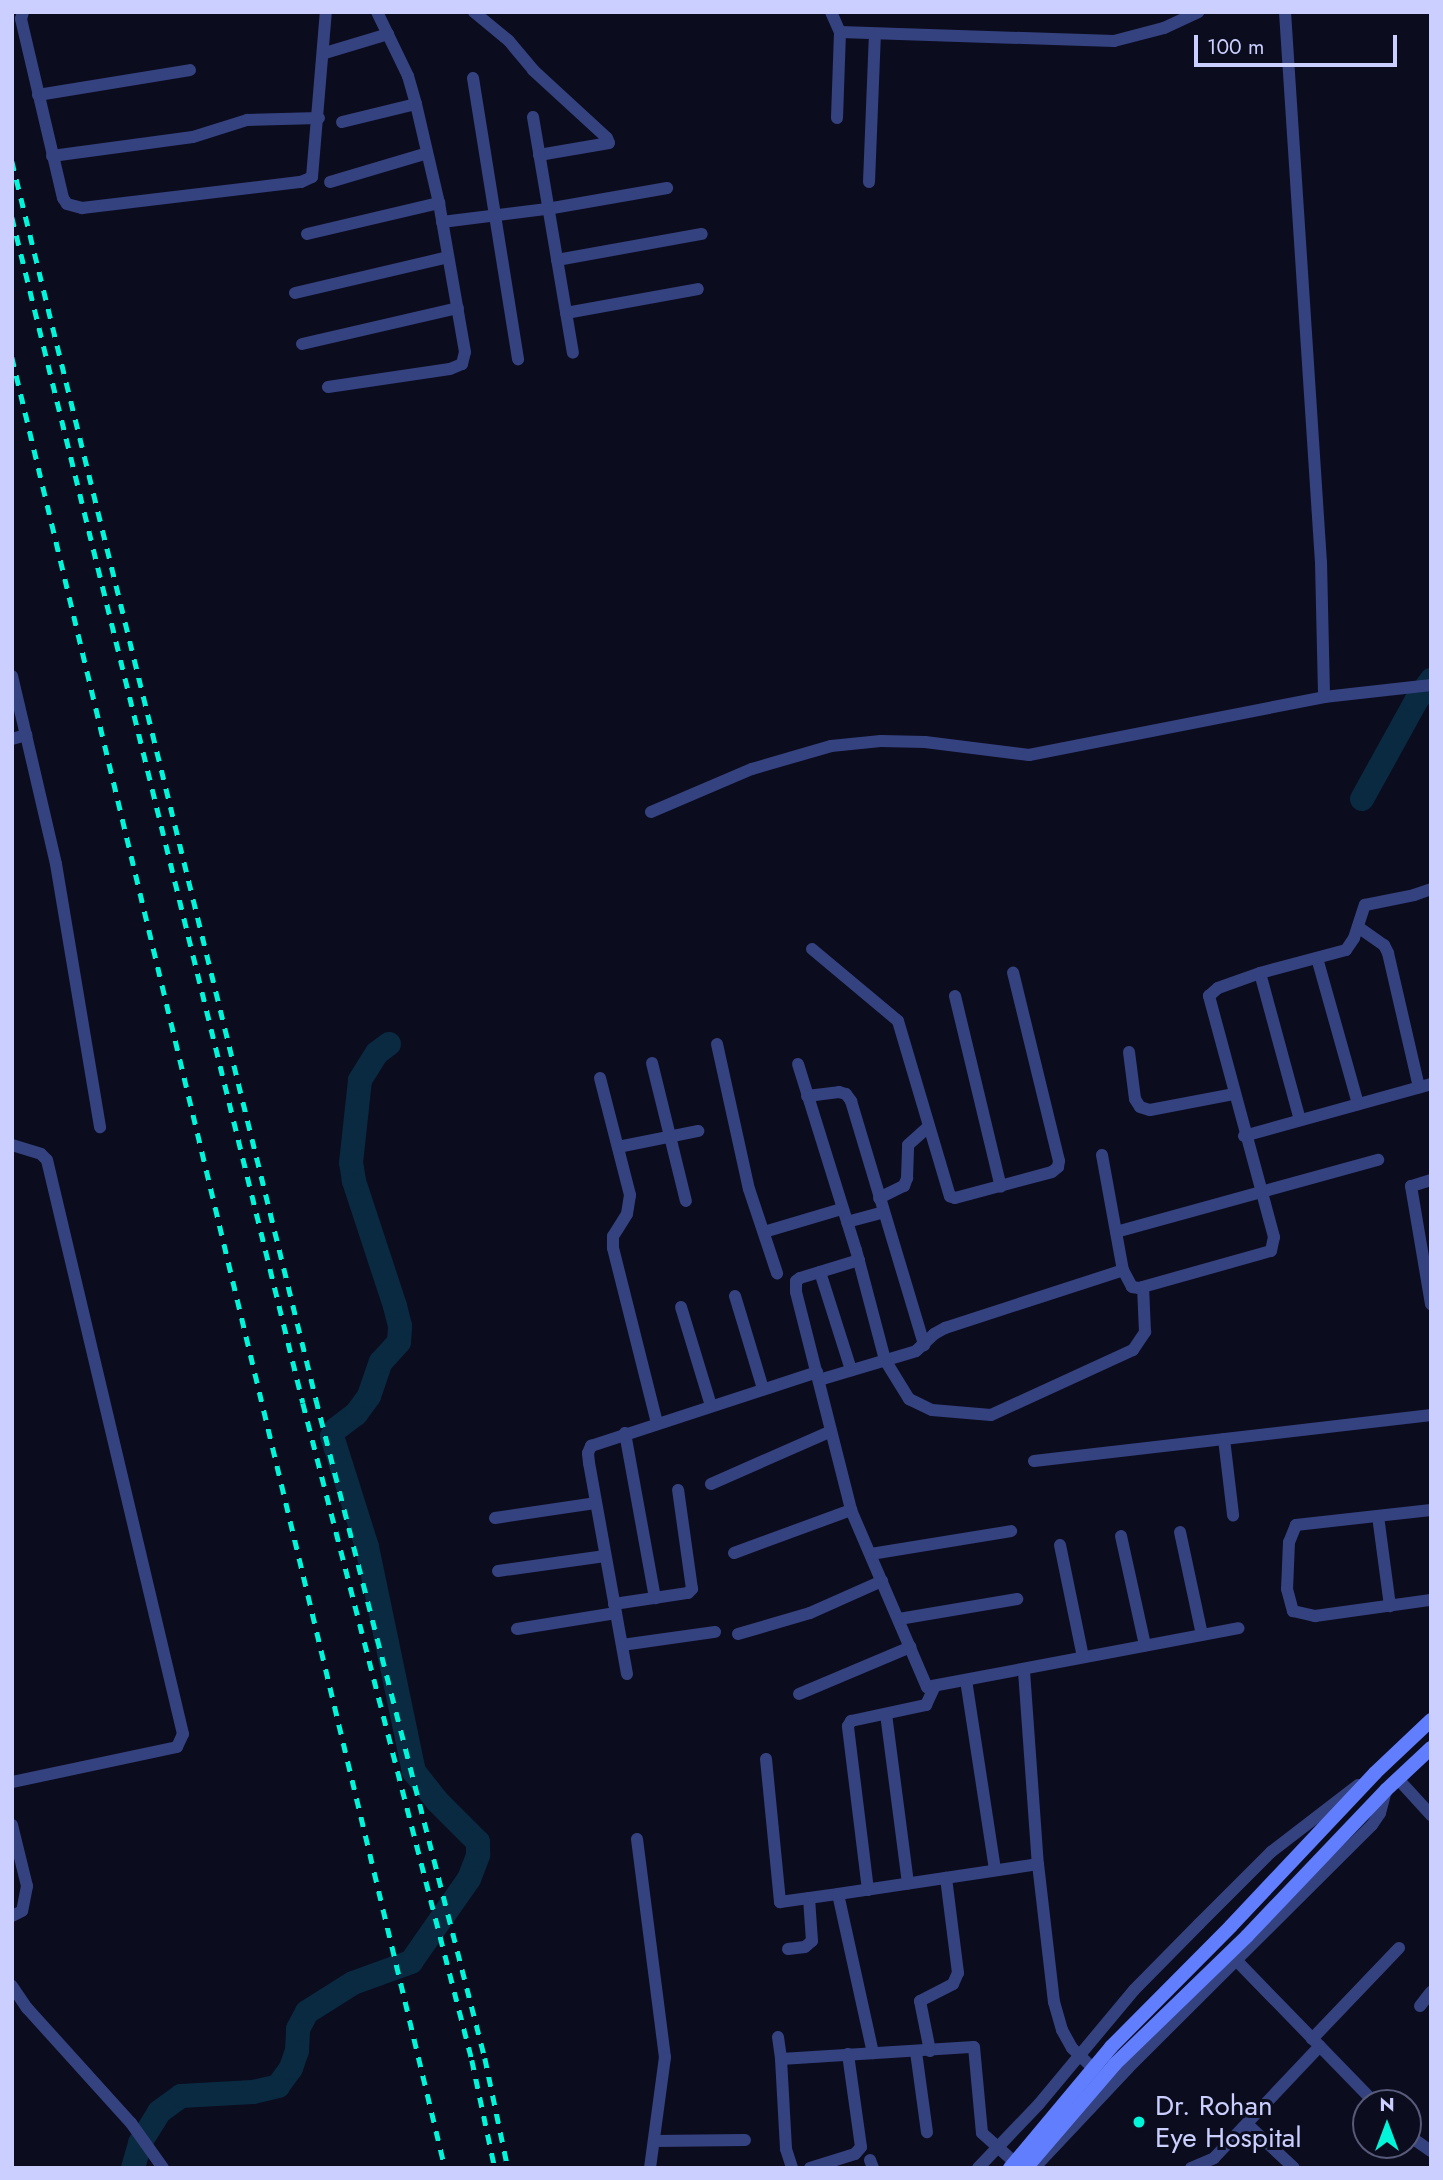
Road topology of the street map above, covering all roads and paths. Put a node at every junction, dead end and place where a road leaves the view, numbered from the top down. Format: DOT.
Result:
graph roads {
  1 [pos="23,12"];
  2 [pos="326,12"];
  3 [pos="377,12"];
  4 [pos="474,12"];
  5 [pos="831,12"];
  6 [pos="1198,12"];
  7 [pos="1285,12"];
  8 [pos="839,32"];
  9 [pos="388,34"];
  10 [pos="875,35"];
  11 [pos="325,53"];
  12 [pos="190,70"];
  13 [pos="473,78"];
  14 [pos="38,94"];
  15 [pos="416,104"];
  16 [pos="533,117"];
  17 [pos="319,118"];
  18 [pos="837,118"];
  19 [pos="342,122"];
  20 [pos="427,153"];
  21 [pos="539,155"];
  22 [pos="52,156"];
  23 [pos="869,181"];
  24 [pos="330,182"];
  25 [pos="667,188"];
  26 [pos="439,203"];
  27 [pos="547,209"];
  28 [pos="497,215"];
  29 [pos="442,222"];
  30 [pos="307,234"];
  31 [pos="702,234"];
  32 [pos="448,257"];
  33 [pos="556,260"];
  34 [pos="698,289"];
  35 [pos="296,293"];
  36 [pos="458,308"];
  37 [pos="566,313"];
  38 [pos="302,344"];
  39 [pos="573,353"];
  40 [pos="518,359"];
  41 [pos="328,387"];
  42 [pos="12,676"];
  43 [pos="1425,686"];
  44 [pos="1324,697"];
  45 [pos="26,735"];
  46 [pos="12,739"];
  47 [pos="651,812"];
  48 [pos="1431,889"];
  49 [pos="1358,927"];
  50 [pos="812,949"];
  51 [pos="1317,958"];
  52 [pos="1013,973"];
  53 [pos="1260,973"];
  54 [pos="956,996"];
  55 [pos="717,1044"];
  56 [pos="1129,1052"];
  57 [pos="652,1063"];
  58 [pos="798,1064"];
  59 [pos="600,1078"];
  60 [pos="1425,1086"];
  61 [pos="1234,1094"];
  62 [pos="807,1096"];
  63 [pos="1358,1104"];
  64 [pos="1300,1120"];
  65 [pos="100,1126"];
  66 [pos="928,1126"];
  67 [pos="698,1131"];
  68 [pos="1244,1136"];
  69 [pos="671,1137"];
  70 [pos="12,1145"];
  71 [pos="618,1147"];
  72 [pos="1102,1155"];
  73 [pos="1378,1160"];
  74 [pos="1431,1181"];
  75 [pos="1001,1187"];
  76 [pos="1261,1194"];
  77 [pos="879,1198"];
  78 [pos="686,1201"];
  79 [pos="841,1209"];
  80 [pos="884,1212"];
  81 [pos="846,1222"];
  82 [pos="764,1232"];
  83 [pos="1116,1232"];
  84 [pos="859,1260"];
  85 [pos="1123,1270"];
  86 [pos="820,1272"];
  87 [pos="777,1273"];
  88 [pos="1143,1287"];
  89 [pos="735,1296"];
  90 [pos="1431,1304"];
  91 [pos="681,1307"];
  92 [pos="923,1345"];
  93 [pos="885,1360"];
  94 [pos="851,1370"];
  95 [pos="818,1376"];
  96 [pos="763,1389"];
  97 [pos="710,1406"];
  98 [pos="1431,1415"];
  99 [pos="657,1423"];
  100 [pos="831,1431"];
  101 [pos="625,1433"];
  102 [pos="1224,1439"];
  103 [pos="1034,1461"];
  104 [pos="711,1484"];
  105 [pos="677,1490"];
  106 [pos="595,1503"];
  107 [pos="851,1510"];
  108 [pos="1431,1510"];
  109 [pos="1233,1515"];
  110 [pos="1378,1516"];
  111 [pos="495,1518"];
  112 [pos="1011,1531"];
  113 [pos="1180,1532"];
  114 [pos="1122,1536"];
  115 [pos="1060,1545"];
  116 [pos="734,1553"];
  117 [pos="871,1554"];
  118 [pos="605,1556"];
  119 [pos="498,1571"];
  120 [pos="883,1581"];
  121 [pos="655,1598"];
  122 [pos="1017,1599"];
  123 [pos="1431,1600"];
  124 [pos="1390,1606"];
  125 [pos="615,1608"];
  126 [pos="899,1619"];
  127 [pos="1238,1628"];
  128 [pos="517,1629"];
  129 [pos="715,1632"];
  130 [pos="738,1634"];
  131 [pos="1202,1635"];
  132 [pos="622,1645"];
  133 [pos="1145,1645"];
  134 [pos="910,1647"];
  135 [pos="1083,1657"];
  136 [pos="1024,1671"];
  137 [pos="627,1674"];
  138 [pos="966,1680"];
  139 [pos="934,1686"];
  140 [pos="799,1694"];
  141 [pos="886,1714"];
  142 [pos="1431,1720"];
  143 [pos="1431,1748"];
  144 [pos="766,1759"];
  145 [pos="1379,1770"];
  146 [pos="12,1782"];
  147 [pos="1393,1783"];
  148 [pos="1431,1815"];
  149 [pos="12,1825"];
  150 [pos="1322,1830"];
  151 [pos="637,1839"];
  152 [pos="1336,1843"];
  153 [pos="1038,1864"];
  154 [pos="995,1870"];
  155 [pos="946,1878"];
  156 [pos="908,1884"];
  157 [pos="868,1890"];
  158 [pos="838,1894"];
  159 [pos="810,1898"];
  160 [pos="12,1916"];
  161 [pos="1399,1948"];
  162 [pos="788,1949"];
  163 [pos="1235,1959"];
  164 [pos="12,1986"];
  165 [pos="1431,1992"];
  166 [pos="1420,2006"];
  167 [pos="778,2037"];
  168 [pos="1316,2043"];
  169 [pos="930,2050"];
  170 [pos="916,2052"];
  171 [pos="873,2053"];
  172 [pos="848,2054"];
  173 [pos="1077,2055"];
  174 [pos="781,2059"];
  175 [pos="1112,2084"];
  176 [pos="1361,2089"];
  177 [pos="1247,2124"];
  178 [pos="927,2132"];
  179 [pos="745,2140"];
  180 [pos="654,2141"];
  181 [pos="999,2147"];
  182 [pos="1214,2164"];
  183 [pos="829,2165"];
  184 [pos="163,2168"];
  185 [pos="650,2168"];
  186 [pos="792,2168"];
  187 [pos="810,2168"];
  188 [pos="978,2168"];
  189 [pos="1010,2168"];
  190 [pos="1023,2168"];
  191 [pos="1035,2168"];
  192 [pos="1191,2168"];
  193 [pos="1294,2168"];
  1 -- 14 [label="street"];
  2 -- 11 [label="street"];
  3 -- 9 [label="street"];
  4 -- 21 [label="street"];
  5 -- 8 [label="street"];
  6 -- 10 [label="street"];
  7 -- 44 [label="street"];
  8 -- 10 [label="street"];
  8 -- 18 [label="street"];
  9 -- 11 [label="street"];
  9 -- 15 [label="street"];
  10 -- 23 [label="street"];
  11 -- 17 [label="street"];
  12 -- 14 [label="street"];
  13 -- 28 [label="street"];
  14 -- 22 [label="street"];
  15 -- 19 [label="street"];
  15 -- 20 [label="street"];
  16 -- 21 [label="street"];
  17 -- 22 [label="street"];
  17 -- 22 [label="street"];
  20 -- 24 [label="street"];
  20 -- 26 [label="street"];
  21 -- 27 [label="street"];
  25 -- 27 [label="street"];
  26 -- 29 [label="street"];
  26 -- 30 [label="street"];
  27 -- 28 [label="street"];
  27 -- 33 [label="street"];
  28 -- 29 [label="street"];
  28 -- 40 [label="street"];
  29 -- 32 [label="street"];
  31 -- 33 [label="street"];
  32 -- 35 [label="street"];
  32 -- 36 [label="street"];
  33 -- 37 [label="street"];
  34 -- 37 [label="street"];
  36 -- 38 [label="street"];
  36 -- 41 [label="street"];
  37 -- 39 [label="street"];
  42 -- 45 [label="street"];
  43 -- 44 [label="street"];
  44 -- 47 [label="street"];
  45 -- 46 [label="street"];
  45 -- 65 [label="street"];
  48 -- 49 [label="street"];
  49 -- 51 [label="street"];
  49 -- 60 [label="street"];
  50 -- 66 [label="street"];
  51 -- 53 [label="street"];
  51 -- 63 [label="street"];
  52 -- 75 [label="street"];
  53 -- 61 [label="street"];
  53 -- 64 [label="street"];
  54 -- 75 [label="street"];
  55 -- 82 [label="street"];
  56 -- 61 [label="street"];
  57 -- 69 [label="street"];
  58 -- 62 [label="street"];
  59 -- 71 [label="street"];
  60 -- 63 [label="street"];
  61 -- 68 [label="street"];
  62 -- 77 [label="street"];
  62 -- 79 [label="street"];
  63 -- 64 [label="street"];
  64 -- 68 [label="street"];
  66 -- 75 [label="street"];
  66 -- 77 [label="street"];
  67 -- 69 [label="street"];
  68 -- 76 [label="street"];
  69 -- 71 [label="street"];
  69 -- 78 [label="street"];
  70 -- 146 [label="street"];
  71 -- 99 [label="street"];
  72 -- 83 [label="street"];
  73 -- 76 [label="street"];
  74 -- 90 [label="street"];
  76 -- 83 [label="street"];
  76 -- 88 [label="street"];
  77 -- 80 [label="street"];
  79 -- 81 [label="street"];
  79 -- 82 [label="street"];
  80 -- 81 [label="street"];
  80 -- 92 [label="street"];
  81 -- 84 [label="street"];
  82 -- 87 [label="street"];
  83 -- 85 [label="street"];
  84 -- 86 [label="street"];
  84 -- 93 [label="street"];
  85 -- 88 [label="street"];
  85 -- 92 [label="street"];
  86 -- 94 [label="street"];
  86 -- 95 [label="street"];
  88 -- 93 [label="street"];
  89 -- 96 [label="street"];
  91 -- 97 [label="street"];
  92 -- 93 [label="street"];
  93 -- 94 [label="street"];
  94 -- 95 [label="street"];
  95 -- 96 [label="street"];
  95 -- 100 [label="street"];
  96 -- 97 [label="street"];
  97 -- 99 [label="street"];
  98 -- 102 [label="street"];
  99 -- 101 [label="street"];
  100 -- 104 [label="street"];
  100 -- 107 [label="street"];
  101 -- 106 [label="street"];
  101 -- 121 [label="street"];
  102 -- 103 [label="street"];
  102 -- 109 [label="street"];
  105 -- 121 [label="street"];
  106 -- 111 [label="street"];
  106 -- 118 [label="street"];
  107 -- 116 [label="street"];
  107 -- 117 [label="street"];
  108 -- 110 [label="street"];
  110 -- 124 [label="street"];
  110 -- 124 [label="street"];
  112 -- 117 [label="street"];
  113 -- 131 [label="street"];
  114 -- 133 [label="street"];
  115 -- 135 [label="street"];
  117 -- 120 [label="street"];
  118 -- 119 [label="street"];
  118 -- 125 [label="street"];
  120 -- 126 [label="street"];
  120 -- 130 [label="street"];
  121 -- 125 [label="street"];
  122 -- 126 [label="street"];
  123 -- 124 [label="street"];
  125 -- 128 [label="street"];
  125 -- 132 [label="street"];
  126 -- 134 [label="street"];
  127 -- 131 [label="street"];
  129 -- 132 [label="street"];
  131 -- 133 [label="street"];
  132 -- 137 [label="street"];
  133 -- 135 [label="street"];
  134 -- 139 [label="street"];
  134 -- 140 [label="street"];
  135 -- 136 [label="street"];
  136 -- 138 [label="street"];
  136 -- 153 [label="street"];
  138 -- 139 [label="street"];
  138 -- 154 [label="street"];
  139 -- 141 [label="street"];
  141 -- 156 [label="street"];
  141 -- 157 [label="street"];
  142 -- 145 [label="main road"];
  143 -- 147 [label="main road"];
  144 -- 159 [label="street"];
  145 -- 147 [label="main road"];
  145 -- 150 [label="main road"];
  145 -- 173 [label="street"];
  147 -- 148 [label="street"];
  147 -- 152 [label="main road"];
  147 -- 163 [label="street"];
  149 -- 160 [label="street"];
  150 -- 152 [label="main road"];
  150 -- 189 [label="main road, bridge"];
  151 -- 180 [label="street"];
  152 -- 190 [label="main road, bridge"];
  153 -- 154 [label="street"];
  153 -- 173 [label="street"];
  154 -- 155 [label="street"];
  155 -- 156 [label="street"];
  155 -- 169 [label="street"];
  156 -- 157 [label="street"];
  157 -- 158 [label="street"];
  158 -- 159 [label="street"];
  158 -- 171 [label="street"];
  159 -- 162 [label="street"];
  161 -- 168 [label="street"];
  163 -- 168 [label="street"];
  163 -- 175 [label="street"];
  164 -- 184 [label="street"];
  165 -- 166 [label="street"];
  167 -- 174 [label="street"];
  168 -- 176 [label="street"];
  168 -- 177 [label="street"];
  169 -- 170 [label="street"];
  169 -- 181 [label="street"];
  170 -- 171 [label="street"];
  170 -- 178 [label="street"];
  171 -- 172 [label="street"];
  172 -- 174 [label="street"];
  172 -- 183 [label="street"];
  173 -- 175 [label="street"];
  173 -- 181 [label="street"];
  174 -- 186 [label="street"];
  175 -- 191 [label="street"];
  177 -- 182 [label="street"];
  177 -- 193 [label="street"];
  179 -- 180 [label="street"];
  180 -- 185 [label="street"];
  181 -- 188 [label="street"];
  181 -- 190 [label="street"];
  182 -- 192 [label="street"];
  183 -- 187 [label="street"];
}
